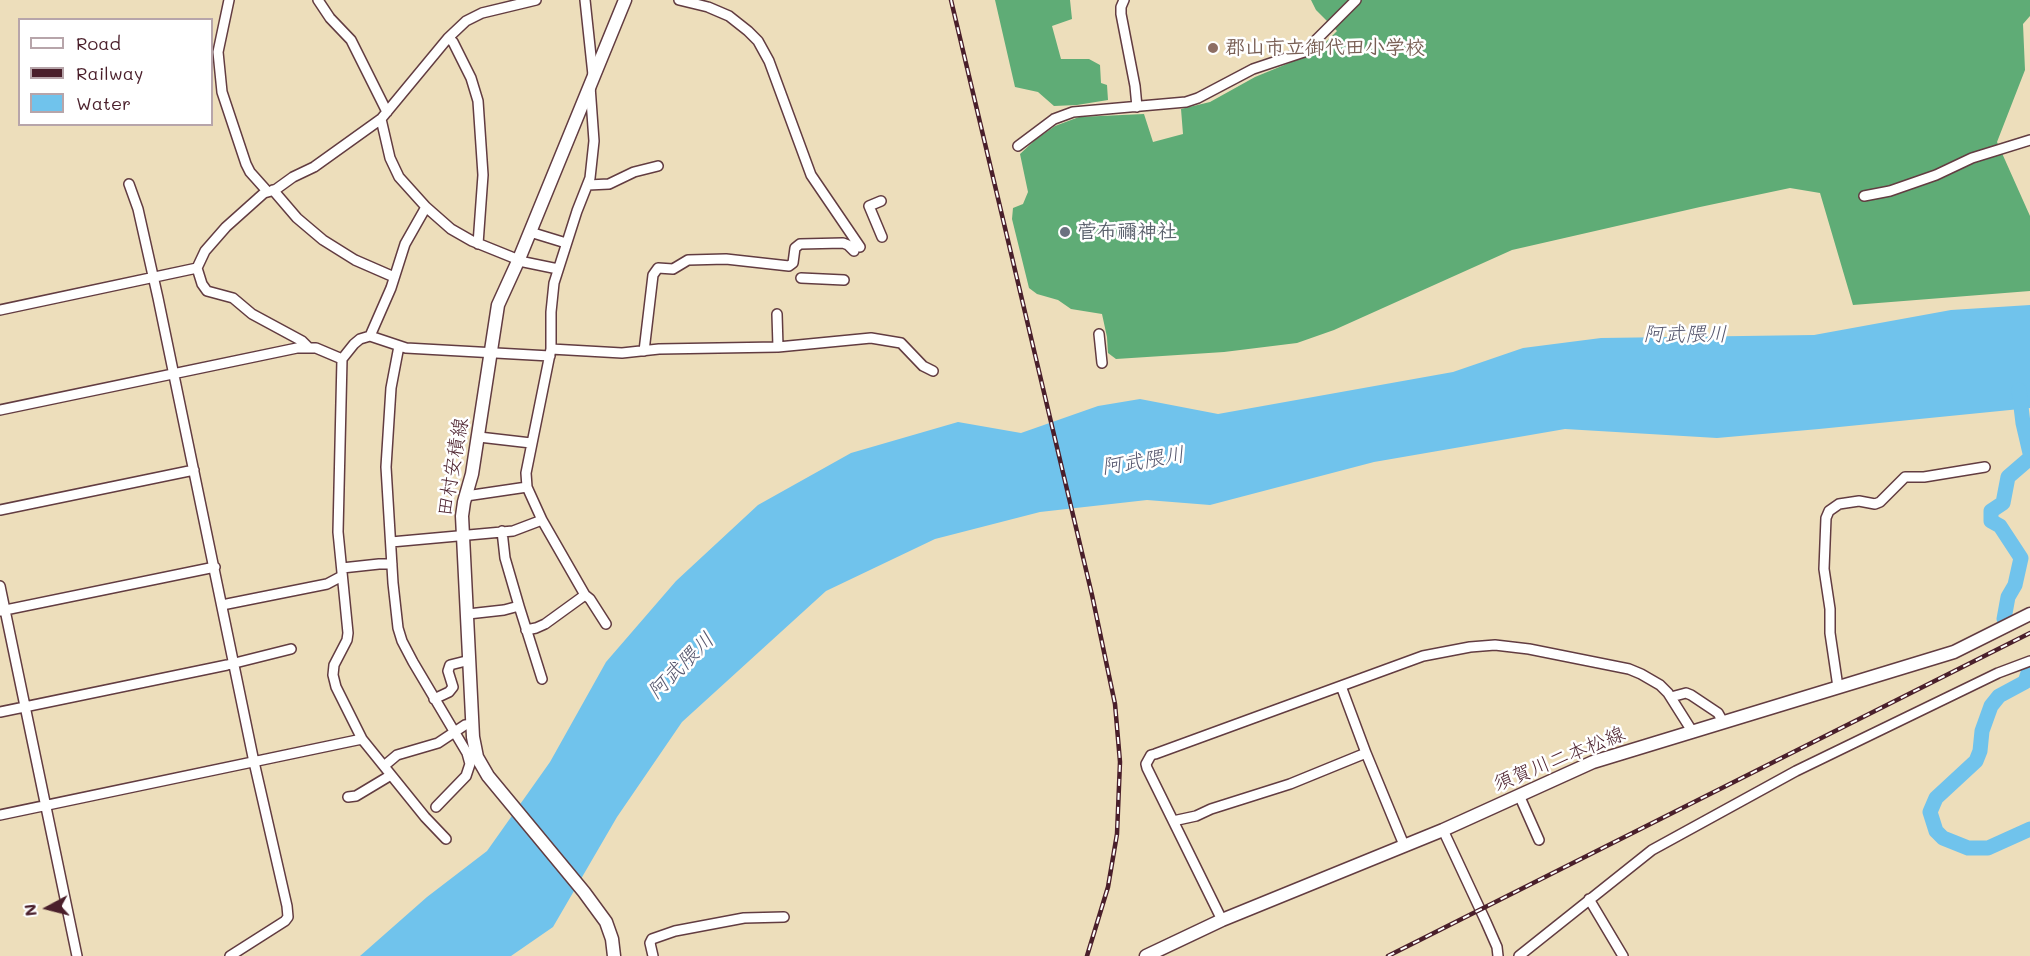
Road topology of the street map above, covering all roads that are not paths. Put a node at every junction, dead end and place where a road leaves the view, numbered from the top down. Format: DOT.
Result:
graph roads {
  1 [pos="229,0"];
  2 [pos="318,0"];
  3 [pos="536,0"];
  4 [pos="585,0"];
  5 [pos="625,0"];
  6 [pos="679,0"];
  7 [pos="1124,0"];
  8 [pos="1356,0"];
  9 [pos="448,38"];
  10 [pos="592,81"];
  11 [pos="1137,107"];
  12 [pos="384,115"];
  13 [pos="2030,140"];
  14 [pos="1018,146"];
  15 [pos="658,166"];
  16 [pos="129,184"];
  17 [pos="588,185"];
  18 [pos="270,191"];
  19 [pos="1864,196"];
  20 [pos="881,201"];
  21 [pos="426,207"];
  22 [pos="530,232"];
  23 [pos="882,237"];
  24 [pos="566,243"];
  25 [pos="478,244"];
  26 [pos="519,259"];
  27 [pos="196,268"];
  28 [pos="558,269"];
  29 [pos="153,278"];
  30 [pos="394,278"];
  31 [pos="801,278"];
  32 [pos="844,280"];
  33 [pos="0,310"];
  34 [pos="777,314"];
  35 [pos="1099,334"];
  36 [pos="370,336"];
  37 [pos="399,346"];
  38 [pos="308,347"];
  39 [pos="778,347"];
  40 [pos="644,351"];
  41 [pos="550,353"];
  42 [pos="491,354"];
  43 [pos="342,359"];
  44 [pos="1102,363"];
  45 [pos="933,371"];
  46 [pos="174,373"];
  47 [pos="0,410"];
  48 [pos="479,437"];
  49 [pos="531,443"];
  50 [pos="1985,467"];
  51 [pos="194,470"];
  52 [pos="526,487"];
  53 [pos="466,496"];
  54 [pos="0,510"];
  55 [pos="542,520"];
  56 [pos="501,531"];
  57 [pos="462,535"];
  58 [pos="391,542"];
  59 [pos="392,564"];
  60 [pos="215,567"];
  61 [pos="342,572"];
  62 [pos="0,586"];
  63 [pos="585,595"];
  64 [pos="222,605"];
  65 [pos="519,606"];
  66 [pos="2,611"];
  67 [pos="468,614"];
  68 [pos="2030,615"];
  69 [pos="606,624"];
  70 [pos="526,630"];
  71 [pos="291,649"];
  72 [pos="470,660"];
  73 [pos="2030,662"];
  74 [pos="235,663"];
  75 [pos="542,680"];
  76 [pos="1341,686"];
  77 [pos="1838,687"];
  78 [pos="1671,697"];
  79 [pos="434,699"];
  80 [pos="25,707"];
  81 [pos="0,712"];
  82 [pos="1723,722"];
  83 [pos="473,724"];
  84 [pos="1692,731"];
  85 [pos="454,732"];
  86 [pos="362,739"];
  87 [pos="1366,753"];
  88 [pos="254,762"];
  89 [pos="384,766"];
  90 [pos="391,775"];
  91 [pos="1519,795"];
  92 [pos="348,797"];
  93 [pos="45,805"];
  94 [pos="436,807"];
  95 [pos="0,815"];
  96 [pos="1173,821"];
  97 [pos="1443,830"];
  98 [pos="446,839"];
  99 [pos="1539,840"];
  100 [pos="1404,845"];
  101 [pos="1589,899"];
  102 [pos="784,917"];
  103 [pos="1222,920"];
  104 [pos="77,956"];
  105 [pos="230,956"];
  106 [pos="614,956"];
  107 [pos="653,956"];
  108 [pos="1146,956"];
  109 [pos="1498,956"];
  110 [pos="1519,956"];
  111 [pos="1623,956"];
  1 -- 18 [label="street"];
  2 -- 12 [label="street"];
  3 -- 9 [label="street"];
  4 -- 10 [label="street"];
  5 -- 10 [label="main road, 田村安積線"];
  6 -- 40 [label="street"];
  7 -- 11 [label="street"];
  8 -- 11 [label="street"];
  9 -- 12 [label="street"];
  9 -- 25 [label="street"];
  10 -- 17 [label="street"];
  10 -- 22 [label="main road, 田村安積線"];
  11 -- 14 [label="street"];
  12 -- 18 [label="street"];
  12 -- 21 [label="street"];
  13 -- 19 [label="street"];
  15 -- 17 [label="street"];
  16 -- 29 [label="street"];
  17 -- 24 [label="street"];
  18 -- 27 [label="street"];
  18 -- 30 [label="street"];
  20 -- 23 [label="street"];
  21 -- 25 [label="street"];
  21 -- 30 [label="street"];
  22 -- 24 [label="street"];
  22 -- 26 [label="main road, 田村安積線"];
  24 -- 28 [label="street"];
  25 -- 26 [label="street"];
  26 -- 28 [label="street"];
  26 -- 42 [label="main road, 田村安積線"];
  27 -- 29 [label="street"];
  27 -- 38 [label="street"];
  28 -- 41 [label="street"];
  29 -- 33 [label="street"];
  29 -- 46 [label="street"];
  30 -- 36 [label="street"];
  31 -- 32 [label="street"];
  34 -- 39 [label="street"];
  35 -- 44 [label="street"];
  36 -- 37 [label="street"];
  36 -- 43 [label="street"];
  37 -- 42 [label="street"];
  37 -- 58 [label="street"];
  38 -- 43 [label="street"];
  38 -- 46 [label="street"];
  39 -- 40 [label="street"];
  39 -- 45 [label="street"];
  40 -- 41 [label="street"];
  41 -- 42 [label="street"];
  41 -- 49 [label="street"];
  42 -- 48 [label="main road, 田村安積線"];
  43 -- 61 [label="street"];
  46 -- 47 [label="street"];
  46 -- 51 [label="street"];
  48 -- 49 [label="street"];
  48 -- 53 [label="main road, 田村安積線"];
  49 -- 52 [label="street"];
  50 -- 77 [label="street"];
  51 -- 54 [label="street"];
  51 -- 60 [label="street"];
  52 -- 53 [label="street"];
  52 -- 55 [label="street"];
  53 -- 57 [label="main road, 田村安積線"];
  55 -- 56 [label="street"];
  55 -- 63 [label="street"];
  56 -- 57 [label="street"];
  56 -- 65 [label="street"];
  57 -- 58 [label="street"];
  57 -- 67 [label="main road, 田村安積線"];
  58 -- 59 [label="street"];
  59 -- 61 [label="street"];
  59 -- 79 [label="street"];
  60 -- 64 [label="street"];
  60 -- 66 [label="street"];
  61 -- 64 [label="street"];
  61 -- 86 [label="street"];
  62 -- 66 [label="street"];
  63 -- 69 [label="street"];
  63 -- 70 [label="street"];
  64 -- 74 [label="street"];
  65 -- 67 [label="street"];
  65 -- 70 [label="street"];
  66 -- 80 [label="street"];
  67 -- 72 [label="main road, 田村安積線"];
  68 -- 77 [label="main road, 須賀川二本松線"];
  70 -- 75 [label="street"];
  71 -- 74 [label="street"];
  72 -- 79 [label="street"];
  72 -- 83 [label="main road, 田村安積線"];
  73 -- 101 [label="street"];
  74 -- 80 [label="street"];
  74 -- 88 [label="street"];
  76 -- 78 [label="street"];
  76 -- 87 [label="street"];
  76 -- 96 [label="street"];
  77 -- 82 [label="main road, 須賀川二本松線"];
  78 -- 82 [label="street"];
  78 -- 84 [label="street"];
  79 -- 85 [label="street"];
  80 -- 81 [label="street"];
  80 -- 93 [label="street"];
  82 -- 84 [label="main road, 須賀川二本松線"];
  83 -- 85 [label="street"];
  83 -- 106 [label="main road, 田村安積線"];
  84 -- 91 [label="main road, 須賀川二本松線"];
  85 -- 89 [label="street"];
  85 -- 94 [label="street"];
  86 -- 88 [label="street"];
  86 -- 89 [label="street"];
  87 -- 96 [label="street"];
  87 -- 100 [label="street"];
  88 -- 93 [label="street"];
  88 -- 105 [label="street"];
  89 -- 90 [label="street"];
  90 -- 92 [label="street"];
  90 -- 98 [label="street"];
  91 -- 97 [label="main road, 須賀川二本松線"];
  91 -- 99 [label="street"];
  93 -- 95 [label="street"];
  93 -- 104 [label="street"];
  96 -- 103 [label="street"];
  97 -- 100 [label="main road, 須賀川二本松線"];
  97 -- 109 [label="street"];
  100 -- 103 [label="main road, 須賀川二本松線"];
  101 -- 110 [label="street"];
  101 -- 111 [label="street"];
  102 -- 107 [label="street"];
  103 -- 108 [label="main road, 須賀川二本松線"];
}
